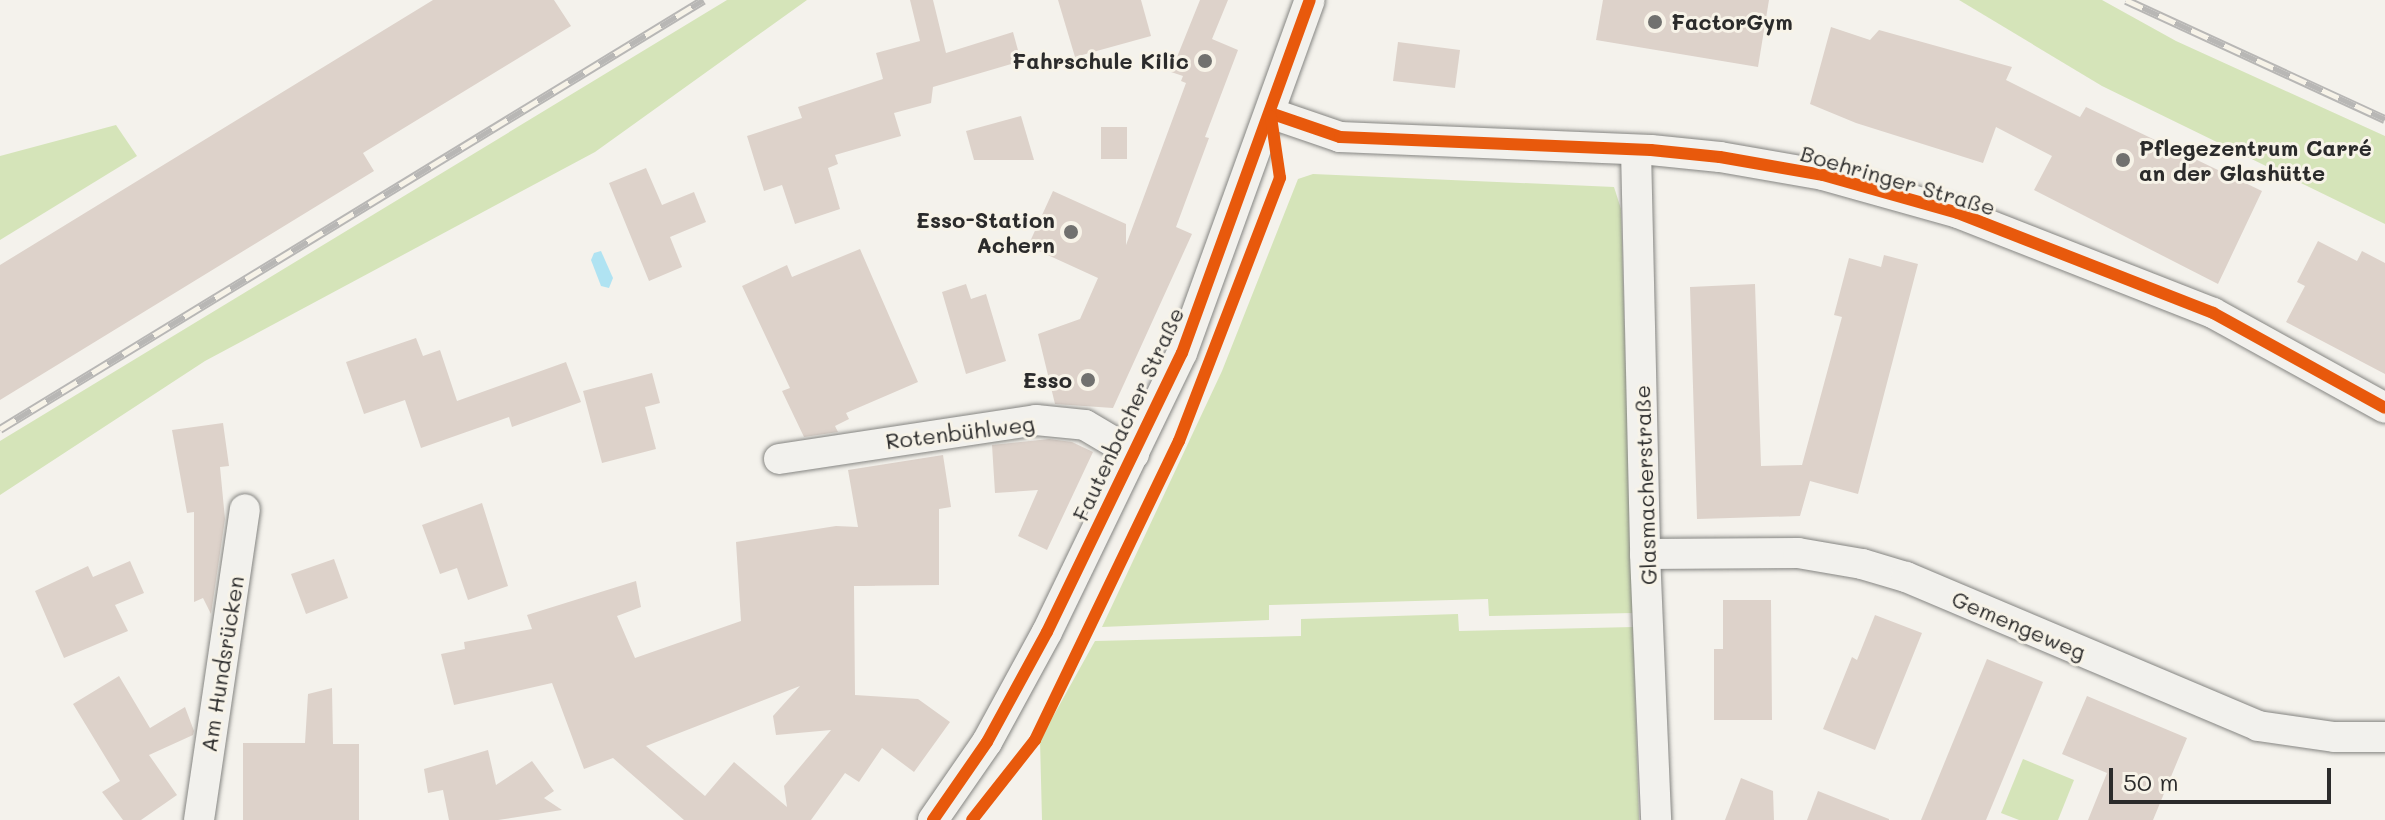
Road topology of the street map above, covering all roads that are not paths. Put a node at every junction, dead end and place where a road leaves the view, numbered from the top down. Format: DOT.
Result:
graph roads {
  1 [pos="1310,0"];
  2 [pos="1270,113"];
  3 [pos="1636,150"];
  4 [pos="2385,408"];
  5 [pos="1134,454"];
  6 [pos="779,459"];
  7 [pos="245,509"];
  8 [pos="1645,554"];
  9 [pos="2385,737"];
  10 [pos="199,820"];
  11 [pos="933,820"];
  12 [pos="1656,820"];
  1 -- 2 [label="street, Fautenbacher Straße"];
  2 -- 3 [label="street, Boehringer Straße"];
  2 -- 5 [label="street, Fautenbacher Straße"];
  3 -- 4 [label="street, Boehringer Straße"];
  3 -- 8 [label="street, Glasmacherstraße"];
  5 -- 6 [label="street, Rotenbühlweg"];
  5 -- 11 [label="street, Fautenbacher Straße"];
  7 -- 10 [label="street, Am Hundsrücken"];
  8 -- 9 [label="street, Gemengeweg"];
  8 -- 12 [label="street, Glasmacherstraße"];
}
